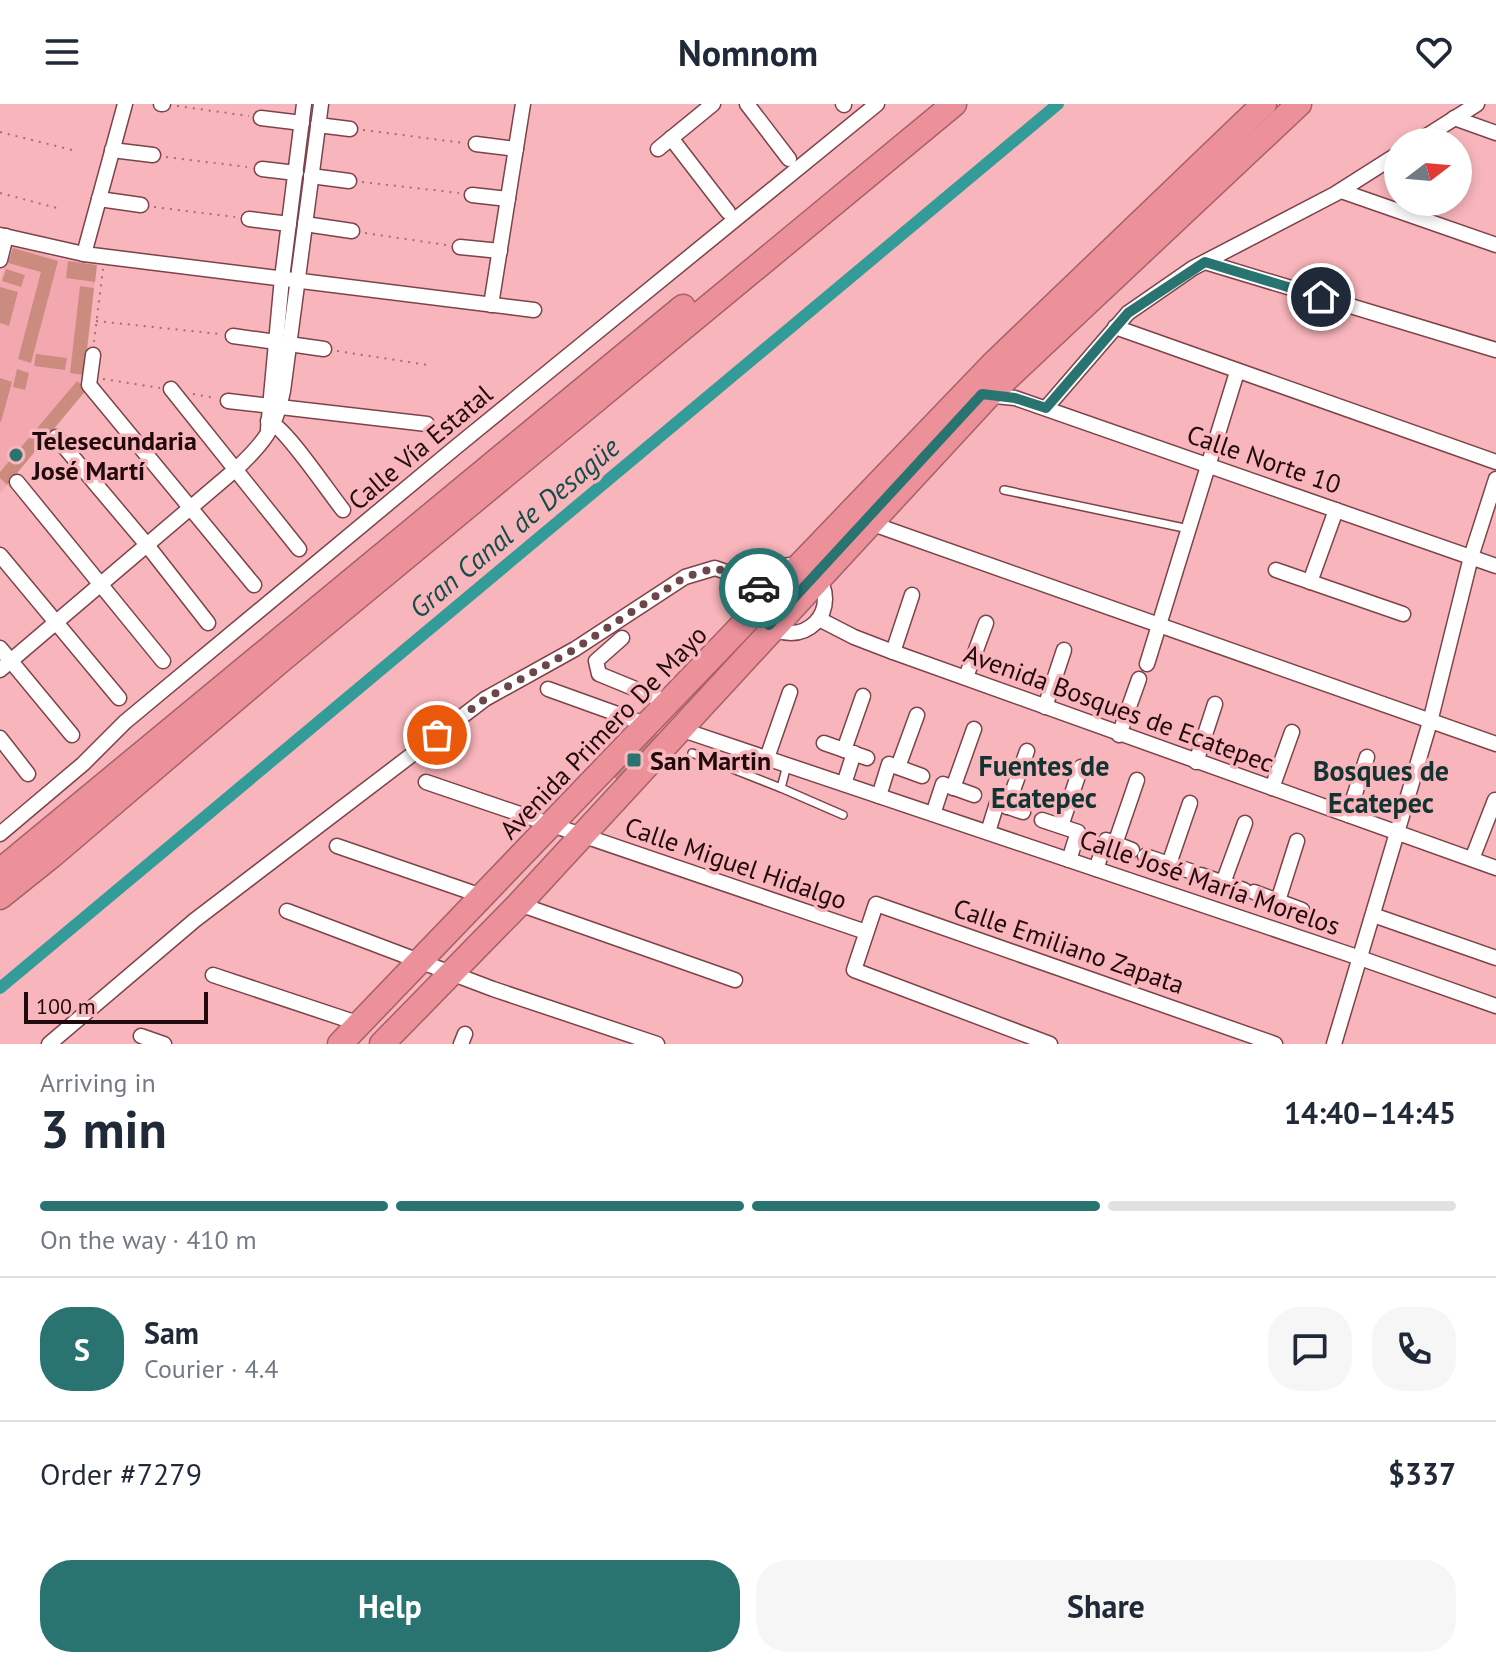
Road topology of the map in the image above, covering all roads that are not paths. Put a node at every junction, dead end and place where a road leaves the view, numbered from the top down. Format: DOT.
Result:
graph roads {
  1 [pos="125,104"];
  2 [pos="304,104"];
  3 [pos="321,104"];
  4 [pos="523,104"];
  5 [pos="713,104"];
  6 [pos="747,104"];
  7 [pos="877,104"];
  8 [pos="928,104"];
  9 [pos="954,104"];
  10 [pos="1264,104"];
  11 [pos="1272,104"];
  12 [pos="1288,104"];
  13 [pos="1299,104"];
  14 [pos="1477,104"];
  15 [pos="261,118"];
  16 [pos="1454,118"];
  17 [pos="302,123"];
  18 [pos="318,125"];
  19 [pos="1439,128"];
  20 [pos="350,129"];
  21 [pos="1496,133"];
  22 [pos="671,138"];
  23 [pos="476,144"];
  24 [pos="516,149"];
  25 [pos="658,149"];
  26 [pos="112,150"];
  27 [pos="153,155"];
  28 [pos="789,159"];
  29 [pos="1384,163"];
  30 [pos="262,169"];
  31 [pos="296,173"];
  32 [pos="311,176"];
  33 [pos="349,181"];
  34 [pos="1341,191"];
  35 [pos="472,195"];
  36 [pos="99,199"];
  37 [pos="508,199"];
  38 [pos="141,205"];
  39 [pos="728,212"];
  40 [pos="249,219"];
  41 [pos="289,224"];
  42 [pos="305,224"];
  43 [pos="352,231"];
  44 [pos="3,236"];
  45 [pos="1496,245"];
  46 [pos="460,247"];
  47 [pos="500,251"];
  48 [pos="84,254"];
  49 [pos="0,260"];
  50 [pos="1205,262"];
  51 [pos="290,279"];
  52 [pos="491,305"];
  53 [pos="534,310"];
  54 [pos="1048,326"];
  55 [pos="1115,327"];
  56 [pos="233,336"];
  57 [pos="282,343"];
  58 [pos="324,349"];
  59 [pos="1496,350"];
  60 [pos="93,355"];
  61 [pos="1237,372"];
  62 [pos="992,384"];
  63 [pos="171,389"];
  64 [pos="228,401"];
  65 [pos="274,405"];
  66 [pos="1046,408"];
  67 [pos="427,424"];
  68 [pos="270,427"];
  69 [pos="56,437"];
  70 [pos="1496,462"];
  71 [pos="1209,465"];
  72 [pos="236,469"];
  73 [pos="1496,479"];
  74 [pos="17,482"];
  75 [pos="1004,490"];
  76 [pos="191,506"];
  77 [pos="343,510"];
  78 [pos="1336,510"];
  79 [pos="870,523"];
  80 [pos="1189,529"];
  81 [pos="147,545"];
  82 [pos="299,549"];
  83 [pos="0,555"];
  84 [pos="1471,557"];
  85 [pos="1496,566"];
  86 [pos="1276,570"];
  87 [pos="810,572"];
  88 [pos="1310,582"];
  89 [pos="100,584"];
  90 [pos="760,584"];
  91 [pos="254,585"];
  92 [pos="912,595"];
  93 [pos="1403,614"];
  94 [pos="819,619"];
  95 [pos="766,620"];
  96 [pos="58,623"];
  97 [pos="208,623"];
  98 [pos="986,623"];
  99 [pos="1160,625"];
  100 [pos="622,638"];
  101 [pos="0,648"];
  102 [pos="1064,650"];
  103 [pos="893,652"];
  104 [pos="163,661"];
  105 [pos="1147,664"];
  106 [pos="6,666"];
  107 [pos="966,677"];
  108 [pos="1139,679"];
  109 [pos="548,689"];
  110 [pos="790,692"];
  111 [pos="863,696"];
  112 [pos="119,698"];
  113 [pos="1215,704"];
  114 [pos="667,705"];
  115 [pos="1045,707"];
  116 [pos="917,715"];
  117 [pos="1430,722"];
  118 [pos="648,725"];
  119 [pos="680,729"];
  120 [pos="974,729"];
  121 [pos="1292,732"];
  122 [pos="72,735"];
  123 [pos="1119,735"];
  124 [pos="0,738"];
  125 [pos="824,743"];
  126 [pos="1496,744"];
  127 [pos="1027,751"];
  128 [pos="692,753"];
  129 [pos="855,753"];
  130 [pos="1367,757"];
  131 [pos="767,758"];
  132 [pos="1196,762"];
  133 [pos="787,765"];
  134 [pos="898,767"];
  135 [pos="1081,767"];
  136 [pos="28,774"];
  137 [pos="922,776"];
  138 [pos="1137,780"];
  139 [pos="426,782"];
  140 [pos="844,784"];
  141 [pos="781,788"];
  142 [pos="953,788"];
  143 [pos="1272,788"];
  144 [pos="974,795"];
  145 [pos="879,796"];
  146 [pos="1495,800"];
  147 [pos="1190,803"];
  148 [pos="1007,807"];
  149 [pos="1023,812"];
  150 [pos="933,814"];
  151 [pos="843,815"];
  152 [pos="1348,815"];
  153 [pos="1042,820"];
  154 [pos="1245,823"];
  155 [pos="1061,826"];
  156 [pos="567,831"];
  157 [pos="988,832"];
  158 [pos="1398,832"];
  159 [pos="0,834"];
  160 [pos="1297,841"];
  161 [pos="1115,844"];
  162 [pos="337,846"];
  163 [pos="1151,858"];
  164 [pos="1472,859"];
  165 [pos="1069,860"];
  166 [pos="1496,868"];
  167 [pos="1096,869"];
  168 [pos="0,871"];
  169 [pos="1206,877"];
  170 [pos="1149,887"];
  171 [pos="1260,895"];
  172 [pos="482,896"];
  173 [pos="0,897"];
  174 [pos="519,904"];
  175 [pos="1203,905"];
  176 [pos="1302,910"];
  177 [pos="287,911"];
  178 [pos="1373,915"];
  179 [pos="1258,923"];
  180 [pos="866,932"];
  181 [pos="1360,958"];
  182 [pos="1496,958"];
  183 [pos="436,966"];
  184 [pos="213,975"];
  185 [pos="735,980"];
  186 [pos="1496,1006"];
  187 [pos="141,1036"];
  188 [pos="360,1037"];
  189 [pos="49,1044"];
  190 [pos="164,1044"];
  191 [pos="340,1044"];
  192 [pos="382,1044"];
  193 [pos="657,1044"];
  194 [pos="1050,1044"];
  195 [pos="1275,1044"];
  196 [pos="1334,1044"];
  1 -- 26 [label="street"];
  2 -- 17 [label="street"];
  3 -- 18 [label="street"];
  4 -- 24 [label="street"];
  5 -- 22 [label="street"];
  6 -- 28 [label="street"];
  7 -- 159 [label="street, Calle Vía Estatal"];
  8 -- 168 [label="highway"];
  9 -- 173 [label="highway"];
  10 -- 54 [label="highway"];
  11 -- 62 [label="lane"];
  12 -- 62 [label="lane"];
  13 -- 54 [label="highway"];
  14 -- 16 [label="street"];
  15 -- 17 [label="street"];
  16 -- 19 [label="street"];
  16 -- 21 [label="street"];
  17 -- 31 [label="street"];
  18 -- 20 [label="street"];
  18 -- 32 [label="street"];
  22 -- 25 [label="street"];
  22 -- 39 [label="street"];
  23 -- 24 [label="street"];
  24 -- 37 [label="street"];
  26 -- 27 [label="street"];
  26 -- 36 [label="street"];
  29 -- 34 [label="street"];
  30 -- 31 [label="street"];
  31 -- 41 [label="street"];
  32 -- 33 [label="street"];
  32 -- 42 [label="street"];
  34 -- 45 [label="street"];
  34 -- 50 [label="street"];
  35 -- 37 [label="street"];
  36 -- 38 [label="street"];
  36 -- 48 [label="street"];
  37 -- 47 [label="street"];
  40 -- 41 [label="street"];
  41 -- 51 [label="street"];
  42 -- 43 [label="street"];
  42 -- 51 [label="street"];
  44 -- 48 [label="street"];
  44 -- 49 [label="street"];
  46 -- 47 [label="street"];
  47 -- 52 [label="street"];
  48 -- 51 [label="street"];
  50 -- 55 [label="street"];
  50 -- 59 [label="street"];
  51 -- 52 [label="street"];
  51 -- 57 [label="street"];
  52 -- 53 [label="street"];
  54 -- 62 [label="highway, Avenida Primero De Mayo"];
  55 -- 61 [label="street"];
  55 -- 66 [label="street"];
  56 -- 57 [label="street"];
  57 -- 58 [label="street"];
  57 -- 65 [label="street"];
  60 -- 76 [label="street"];
  61 -- 70 [label="street"];
  61 -- 71 [label="street"];
  62 -- 66 [label="street, Calle Norte 10"];
  62 -- 79 [label="highway"];
  62 -- 87 [label="highway, Avenida Primero De Mayo"];
  63 -- 72 [label="street"];
  64 -- 65 [label="street"];
  65 -- 67 [label="street"];
  65 -- 68 [label="street"];
  66 -- 71 [label="street, Calle Norte 10"];
  68 -- 72 [label="street"];
  68 -- 77 [label="street"];
  69 -- 81 [label="street"];
  71 -- 78 [label="street, Calle Norte 10"];
  71 -- 80 [label="street"];
  72 -- 76 [label="street"];
  72 -- 82 [label="street"];
  73 -- 84 [label="street"];
  74 -- 89 [label="street"];
  75 -- 80 [label="lane"];
  76 -- 81 [label="street"];
  76 -- 91 [label="street"];
  78 -- 84 [label="street, Calle Norte 10"];
  78 -- 88 [label="street"];
  79 -- 87 [label="highway"];
  79 -- 99 [label="street"];
  80 -- 99 [label="street"];
  81 -- 89 [label="street"];
  81 -- 97 [label="street"];
  83 -- 96 [label="street"];
  84 -- 85 [label="street, Calle Norte 10"];
  84 -- 117 [label="street"];
  86 -- 88 [label="street"];
  87 -- 90 [label="street"];
  87 -- 94 [label="street"];
  87 -- 95 [label="highway, Avenida Primero De Mayo"];
  88 -- 93 [label="street"];
  89 -- 96 [label="street"];
  89 -- 104 [label="street"];
  90 -- 95 [label="street"];
  90 -- 189 [label="street, Avenida Primero De Mayo"];
  92 -- 103 [label="street"];
  94 -- 95 [label="street"];
  94 -- 103 [label="street, Avenida Bosques de Ecatepec"];
  95 -- 114 [label="highway, Avenida Primero De Mayo"];
  95 -- 119 [label="highway, Avenida Primero De Mayo"];
  95 -- 156 [label="lane"];
  95 -- 156 [label="lane"];
  96 -- 106 [label="street"];
  96 -- 112 [label="street"];
  98 -- 107 [label="street"];
  99 -- 105 [label="street"];
  99 -- 117 [label="street"];
  100 -- 114 [label="street"];
  101 -- 106 [label="street"];
  102 -- 115 [label="street"];
  103 -- 107 [label="street, Avenida Bosques de Ecatepec"];
  106 -- 122 [label="street"];
  107 -- 115 [label="street, Avenida Bosques de Ecatepec"];
  108 -- 123 [label="street"];
  109 -- 118 [label="street"];
  110 -- 131 [label="street"];
  111 -- 129 [label="street"];
  113 -- 132 [label="street"];
  114 -- 118 [label="highway, Avenida Primero De Mayo"];
  115 -- 123 [label="street, Avenida Bosques de Ecatepec"];
  116 -- 134 [label="street"];
  117 -- 126 [label="street"];
  117 -- 158 [label="street"];
  118 -- 156 [label="highway, Avenida Primero De Mayo"];
  119 -- 131 [label="street, Calle José María Morelos"];
  119 -- 156 [label="highway, Avenida Primero De Mayo"];
  120 -- 142 [label="street"];
  121 -- 143 [label="street"];
  123 -- 132 [label="street, Avenida Bosques de Ecatepec"];
  124 -- 136 [label="street"];
  125 -- 129 [label="street"];
  127 -- 148 [label="street"];
  128 -- 141 [label="lane"];
  129 -- 140 [label="street"];
  130 -- 152 [label="street"];
  131 -- 133 [label="street, Calle José María Morelos"];
  132 -- 143 [label="street, Avenida Bosques de Ecatepec"];
  133 -- 140 [label="street, Calle José María Morelos"];
  133 -- 141 [label="lane"];
  134 -- 137 [label="street"];
  134 -- 145 [label="street"];
  135 -- 155 [label="street"];
  138 -- 161 [label="street"];
  139 -- 156 [label="street, Calle Miguel Hidalgo"];
  140 -- 145 [label="street, Calle José María Morelos"];
  141 -- 151 [label="lane"];
  142 -- 144 [label="street"];
  142 -- 150 [label="street"];
  143 -- 152 [label="street, Avenida Bosques de Ecatepec"];
  145 -- 150 [label="street, Calle José María Morelos"];
  146 -- 164 [label="street"];
  147 -- 163 [label="street"];
  148 -- 149 [label="street"];
  148 -- 157 [label="street"];
  150 -- 157 [label="street, Calle José María Morelos"];
  152 -- 158 [label="street, Avenida Bosques de Ecatepec"];
  153 -- 155 [label="street"];
  154 -- 169 [label="street"];
  155 -- 165 [label="street"];
  156 -- 172 [label="highway, Avenida Primero De Mayo"];
  156 -- 174 [label="highway, Avenida Primero De Mayo"];
  156 -- 180 [label="street, Calle Miguel Hidalgo"];
  156 -- 183 [label="lane"];
  156 -- 183 [label="lane"];
  157 -- 165 [label="street, Calle José María Morelos"];
  158 -- 164 [label="street, Avenida Bosques de Ecatepec"];
  158 -- 178 [label="street"];
  160 -- 171 [label="street"];
  161 -- 163 [label="street"];
  161 -- 167 [label="street"];
  162 -- 172 [label="street"];
  163 -- 169 [label="street"];
  163 -- 170 [label="street"];
  164 -- 166 [label="street, Avenida Bosques de Ecatepec"];
  165 -- 167 [label="street, Calle José María Morelos"];
  167 -- 170 [label="street, Calle José María Morelos"];
  169 -- 171 [label="street"];
  169 -- 175 [label="street"];
  170 -- 175 [label="street, Calle José María Morelos"];
  171 -- 176 [label="street"];
  171 -- 179 [label="street"];
  172 -- 183 [label="highway, Avenida Primero De Mayo"];
  174 -- 183 [label="highway, Avenida Primero De Mayo"];
  174 -- 185 [label="street"];
  175 -- 179 [label="street, Calle José María Morelos"];
  177 -- 183 [label="street"];
  178 -- 181 [label="street"];
  178 -- 182 [label="street"];
  179 -- 181 [label="street, Calle José María Morelos"];
  180 -- 194 [label="street, Calle Miguel Hidalgo"];
  180 -- 195 [label="street, Calle Emiliano Zapata"];
  181 -- 186 [label="street, Calle José María Morelos"];
  181 -- 196 [label="street"];
  183 -- 188 [label="highway, Avenida Primero De Mayo"];
  183 -- 192 [label="highway, Avenida Primero De Mayo"];
  183 -- 193 [label="street"];
  184 -- 188 [label="street"];
  187 -- 190 [label="street"];
  188 -- 191 [label="highway, Avenida Primero De Mayo"];
}
